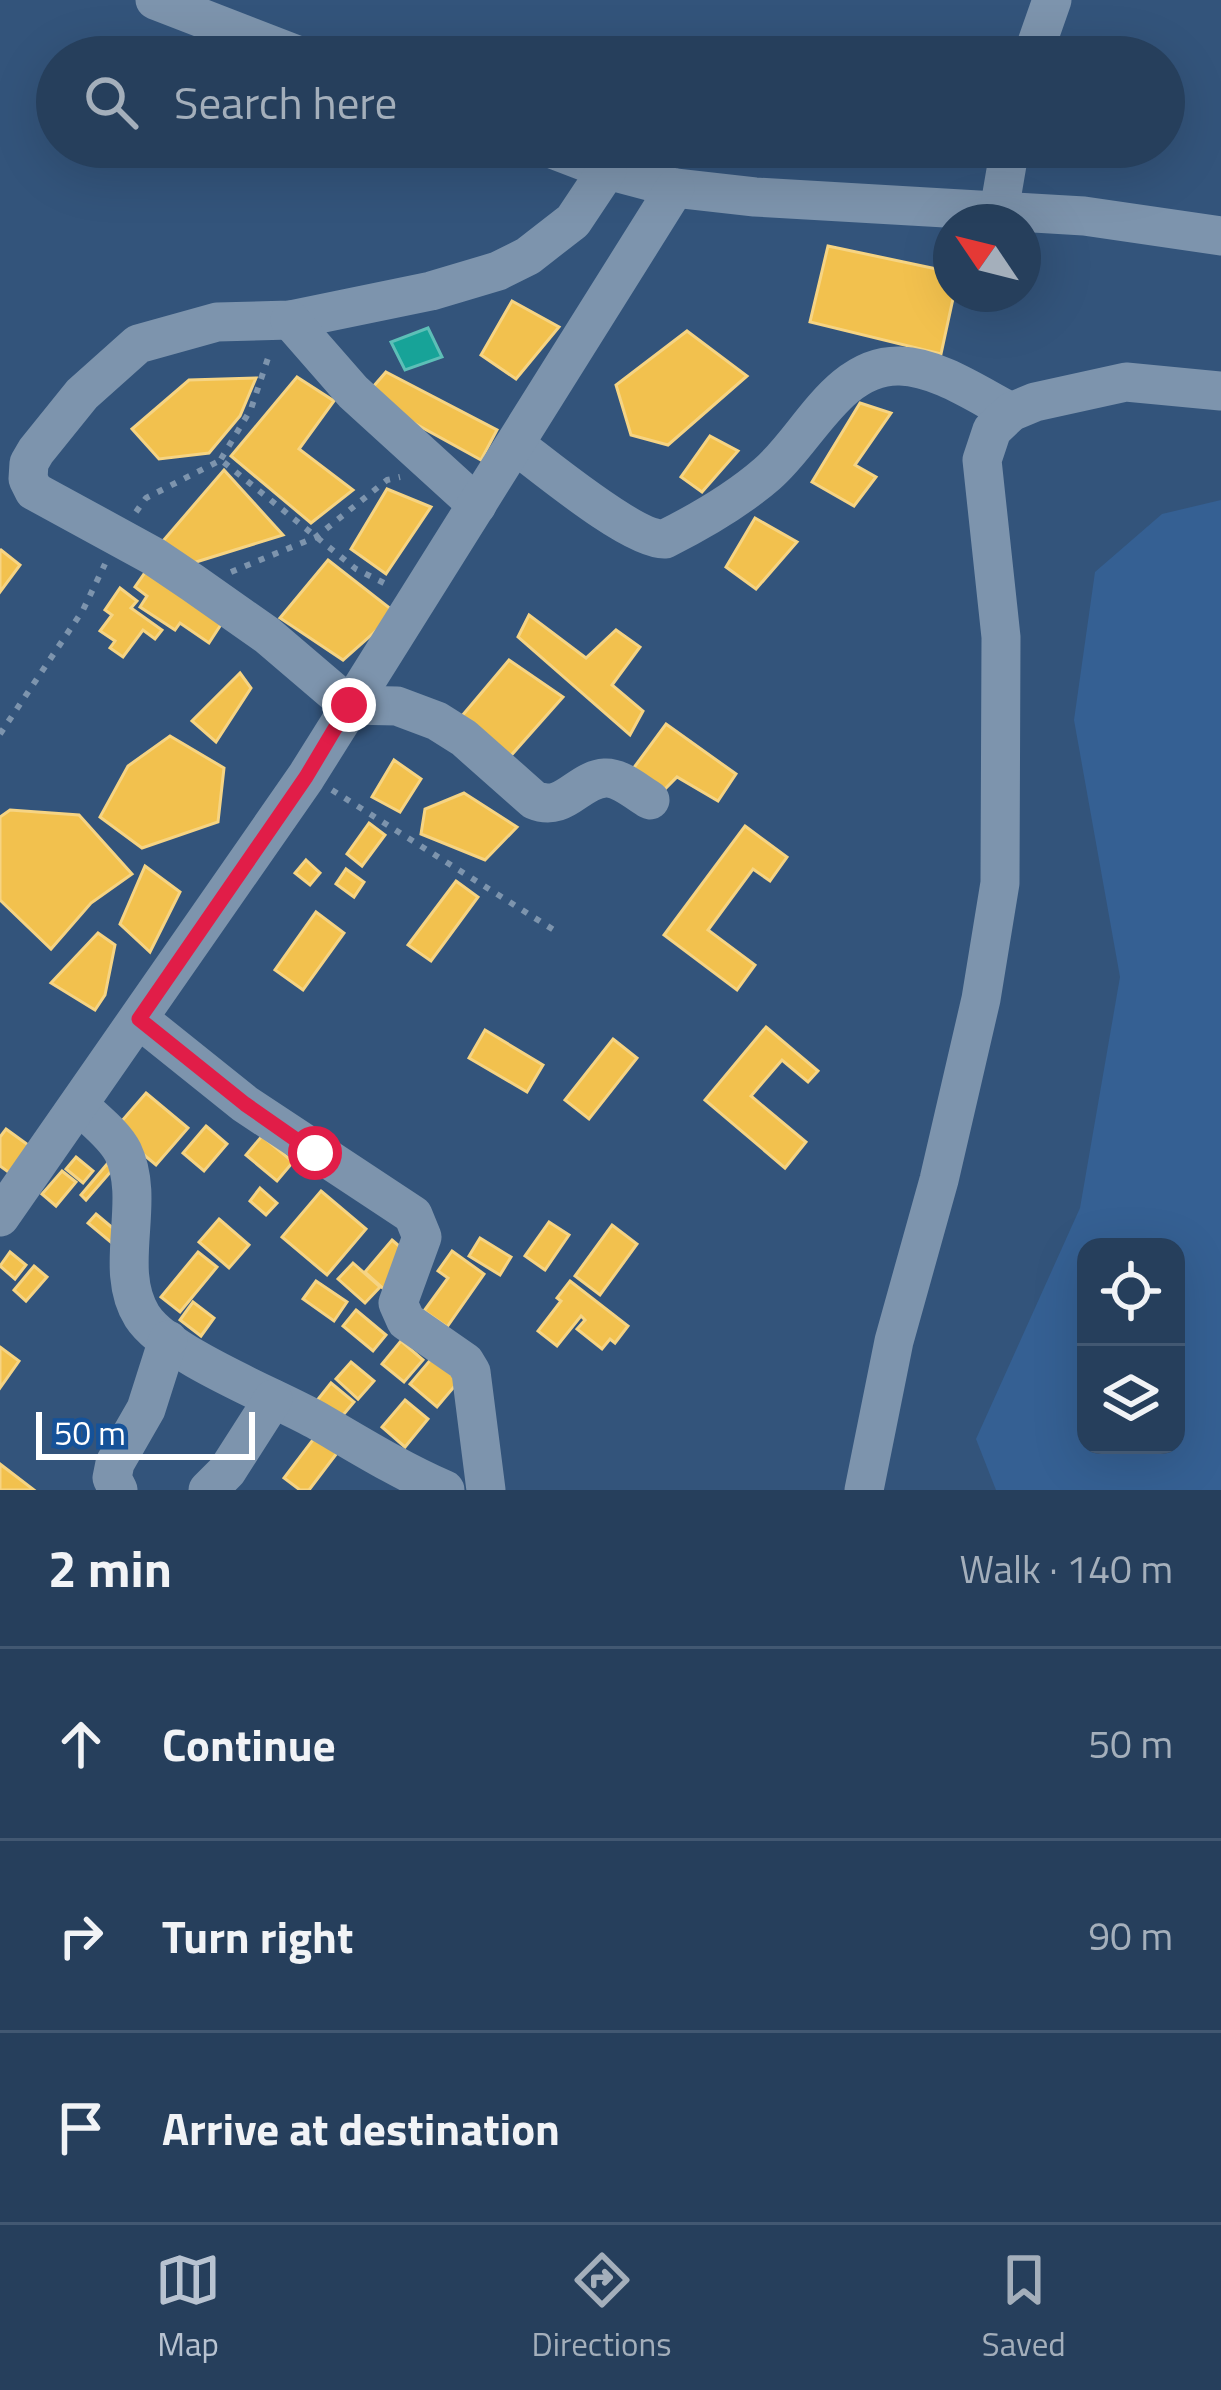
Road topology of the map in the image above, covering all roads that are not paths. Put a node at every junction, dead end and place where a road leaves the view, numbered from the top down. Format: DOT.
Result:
graph roads {
  1 [pos="155,0"];
  2 [pos="1052,0"];
  3 [pos="248,36"];
  4 [pos="1039,36"];
  5 [pos="603,168"];
  6 [pos="1006,168"];
  7 [pos="608,170"];
  8 [pos="675,188"];
  9 [pos="1000,204"];
  10 [pos="933,207"];
  11 [pos="1041,213"];
  12 [pos="1221,236"];
  13 [pos="285,320"];
  14 [pos="1221,391"];
  15 [pos="1012,412"];
  16 [pos="517,446"];
  17 [pos="477,505"];
  18 [pos="349,705"];
  19 [pos="650,800"];
  20 [pos="139,1019"];
  21 [pos="79,1105"];
  22 [pos="3,1206"];
  23 [pos="168,1340"];
  24 [pos="273,1399"];
  25 [pos="118,1490"];
  26 [pos="208,1490"];
  27 [pos="446,1490"];
  28 [pos="486,1490"];
  29 [pos="864,1490"];
  1 -- 3 [label="street"];
  2 -- 4 [label="street"];
  5 -- 7 [label="street"];
  6 -- 9 [label="street"];
  7 -- 8 [label="street"];
  7 -- 13 [label="street"];
  8 -- 10 [label="street"];
  8 -- 16 [label="street"];
  11 -- 12 [label="street"];
  13 -- 17 [label="street"];
  13 -- 18 [label="street"];
  14 -- 15 [label="street"];
  15 -- 16 [label="street"];
  15 -- 29 [label="street"];
  16 -- 17 [label="street"];
  17 -- 18 [label="street"];
  18 -- 19 [label="street"];
  18 -- 20 [label="street"];
  20 -- 21 [label="street"];
  20 -- 28 [label="street"];
  21 -- 22 [label="street"];
  21 -- 23 [label="street"];
  23 -- 24 [label="street"];
  23 -- 25 [label="street"];
  24 -- 26 [label="street"];
  24 -- 27 [label="street"];
}
